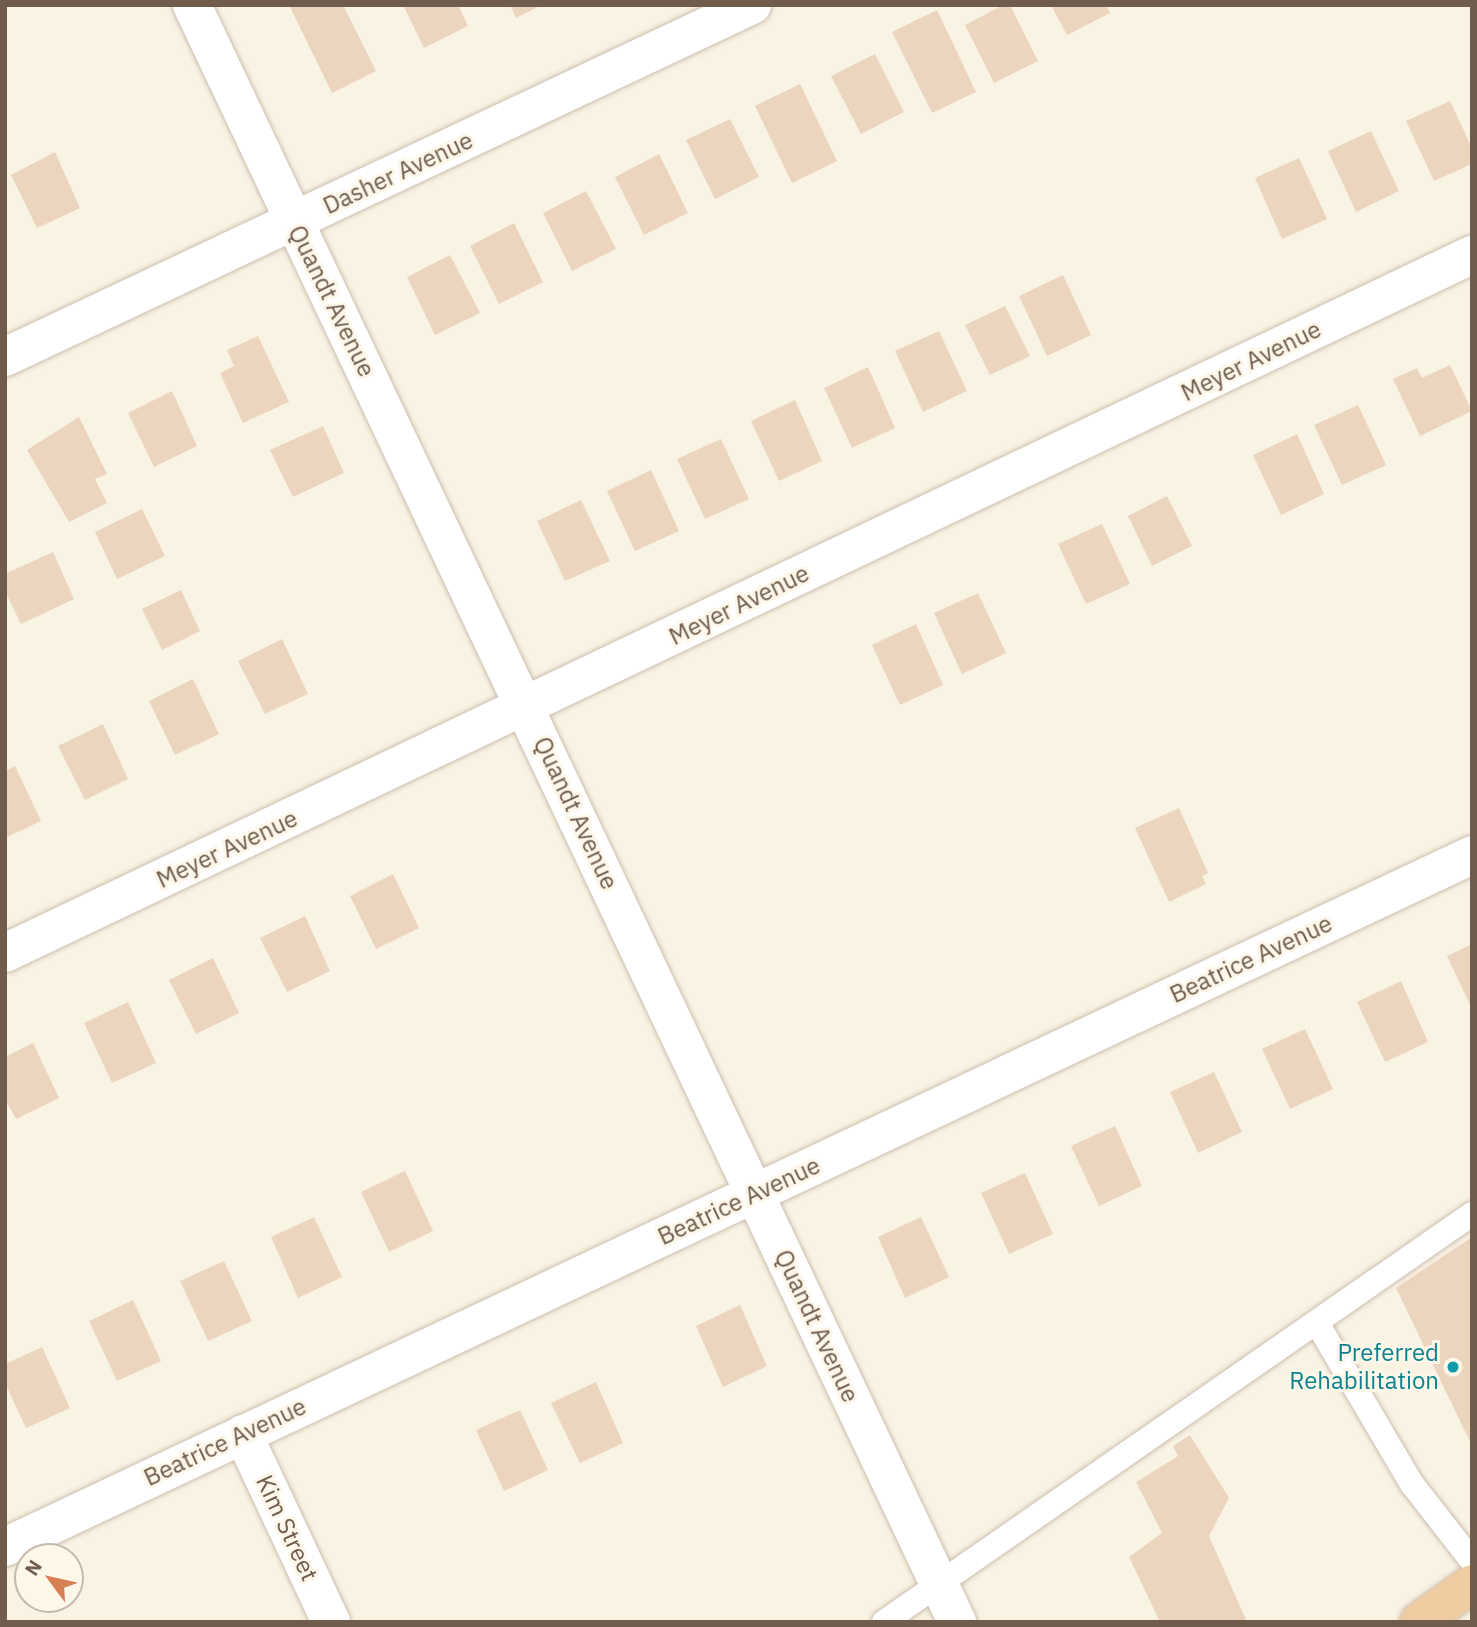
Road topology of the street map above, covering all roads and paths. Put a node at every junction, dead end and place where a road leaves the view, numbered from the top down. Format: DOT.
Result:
graph roads {
  1 [pos="192,5"];
  2 [pos="752,5"];
  3 [pos="293,219"];
  4 [pos="1472,255"];
  5 [pos="5,357"];
  6 [pos="527,709"];
  7 [pos="1472,855"];
  8 [pos="5,953"];
  9 [pos="755,1194"];
  10 [pos="1472,1214"];
  11 [pos="1317,1323"];
  12 [pos="243,1434"];
  13 [pos="5,1547"];
  14 [pos="1472,1561"];
  15 [pos="1472,1584"];
  16 [pos="939,1586"];
  17 [pos="331,1622"];
  18 [pos="884,1622"];
  19 [pos="957,1622"];
  20 [pos="1419,1622"];
  1 -- 3 [label="street, Quandt Avenue"];
  2 -- 3 [label="street, Dasher Avenue"];
  3 -- 5 [label="street, Dasher Avenue"];
  3 -- 6 [label="street, Quandt Avenue"];
  4 -- 6 [label="street, Meyer Avenue"];
  6 -- 8 [label="street, Meyer Avenue"];
  6 -- 9 [label="street, Quandt Avenue"];
  7 -- 9 [label="street, Beatrice Avenue"];
  9 -- 12 [label="street, Beatrice Avenue"];
  9 -- 16 [label="street, Quandt Avenue"];
  10 -- 11 [label="lane"];
  11 -- 14 [label="lane"];
  11 -- 16 [label="lane"];
  12 -- 13 [label="street, Beatrice Avenue"];
  12 -- 17 [label="street, Kim Street"];
  15 -- 20 [label="highway"];
  16 -- 18 [label="lane"];
  16 -- 19 [label="street, Quandt Avenue"];
}
